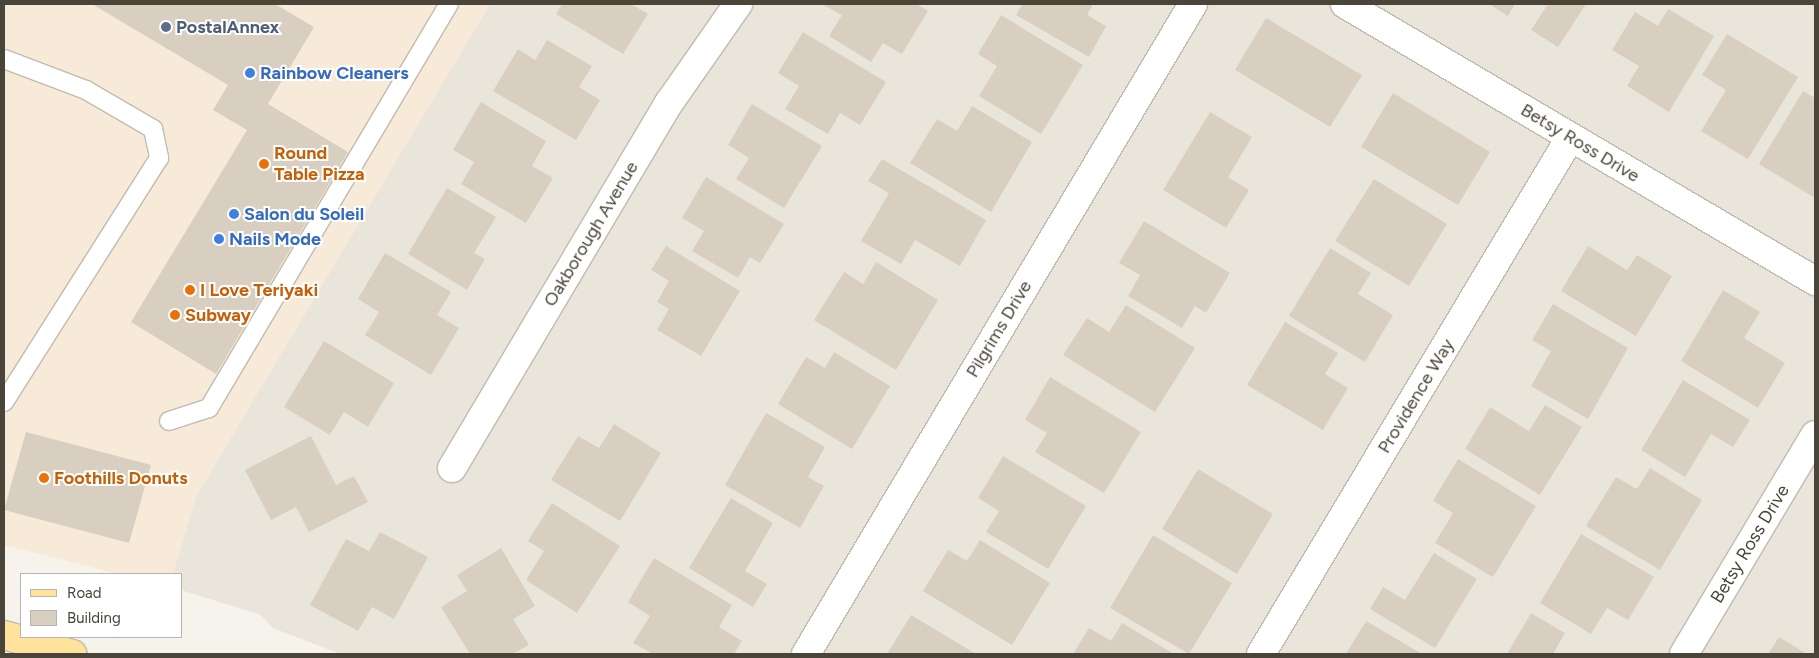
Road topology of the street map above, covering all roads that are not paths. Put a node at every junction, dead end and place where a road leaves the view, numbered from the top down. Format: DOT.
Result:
graph roads {
  1 [pos="449,4"];
  2 [pos="738,4"];
  3 [pos="1193,4"];
  4 [pos="1345,4"];
  5 [pos="4,59"];
  6 [pos="1570,138"];
  7 [pos="1815,281"];
  8 [pos="4,402"];
  9 [pos="169,421"];
  10 [pos="1815,434"];
  11 [pos="452,468"];
  12 [pos="4,634"];
  13 [pos="72,654"];
  14 [pos="806,654"];
  15 [pos="1261,654"];
  16 [pos="1684,654"];
  1 -- 9 [label="lane"];
  2 -- 11 [label="street, Oakborough Avenue"];
  3 -- 14 [label="street, Pilgrims Drive"];
  4 -- 6 [label="street, Betsy Ross Drive"];
  5 -- 8 [label="lane"];
  6 -- 7 [label="street, Betsy Ross Drive"];
  6 -- 15 [label="street, Providence Way"];
  10 -- 16 [label="street, Betsy Ross Drive"];
  12 -- 13 [label="main road"];
}
